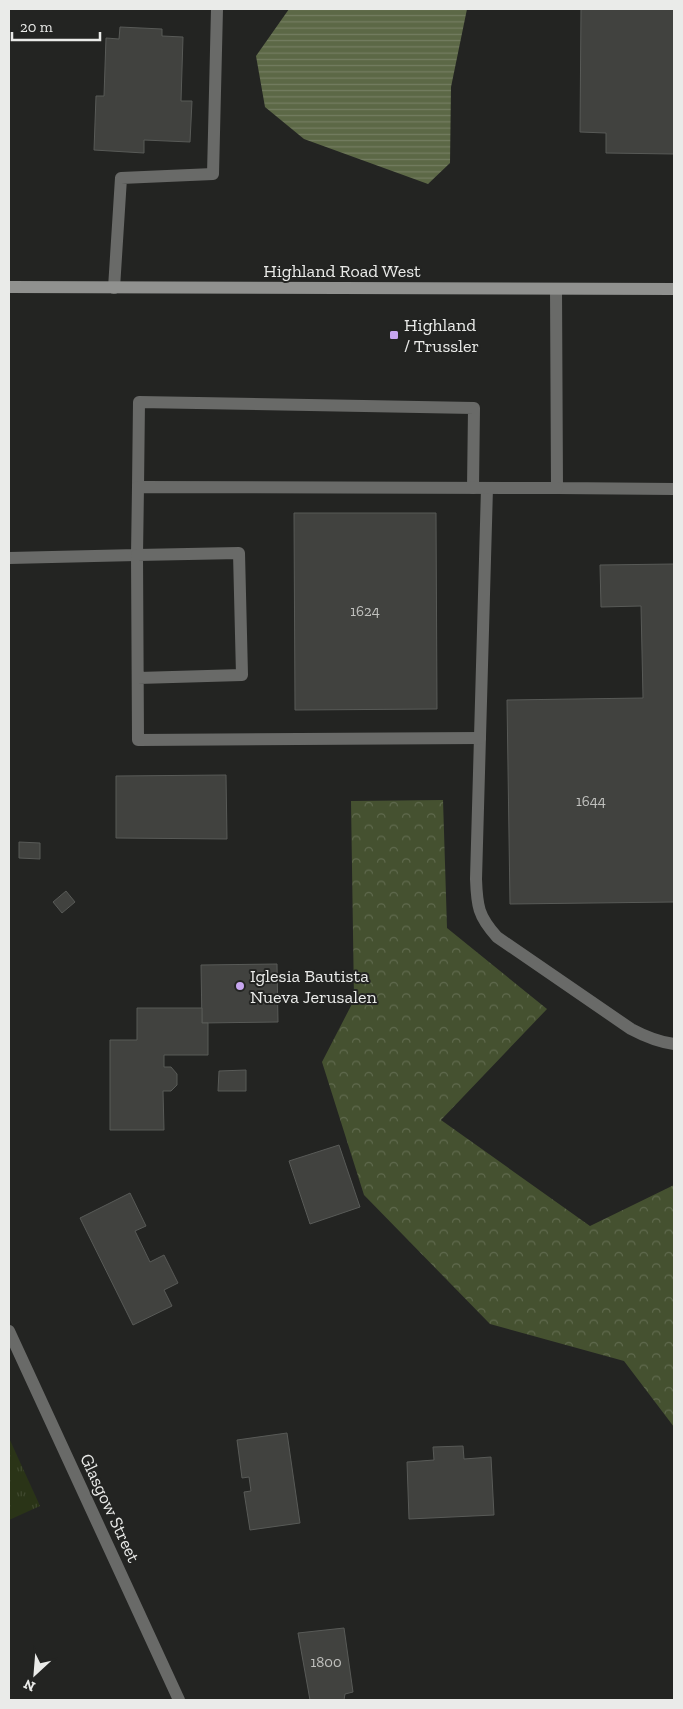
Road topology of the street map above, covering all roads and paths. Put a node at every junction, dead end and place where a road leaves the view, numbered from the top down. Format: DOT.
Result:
graph roads {
  1 [pos="217,9"];
  2 [pos="9,288"];
  3 [pos="114,288"];
  4 [pos="556,288"];
  5 [pos="674,289"];
  6 [pos="138,487"];
  7 [pos="473,488"];
  8 [pos="487,488"];
  9 [pos="557,488"];
  10 [pos="674,489"];
  11 [pos="137,555"];
  12 [pos="9,558"];
  13 [pos="138,678"];
  14 [pos="480,738"];
  15 [pos="674,1044"];
  16 [pos="9,1330"];
  17 [pos="180,1700"];
  1 -- 3 [label="street"];
  2 -- 3 [label="main road, Highland Road West"];
  3 -- 4 [label="main road, Highland Road West"];
  4 -- 5 [label="main road, Highland Road West"];
  4 -- 9 [label="street"];
  6 -- 7 [label="street"];
  6 -- 7 [label="street"];
  6 -- 11 [label="street"];
  7 -- 8 [label="street"];
  8 -- 9 [label="street"];
  8 -- 14 [label="street"];
  9 -- 10 [label="street"];
  11 -- 12 [label="street"];
  11 -- 13 [label="street"];
  11 -- 13 [label="street"];
  13 -- 14 [label="street"];
  14 -- 15 [label="street"];
  16 -- 17 [label="street, Glasgow Street"];
}
